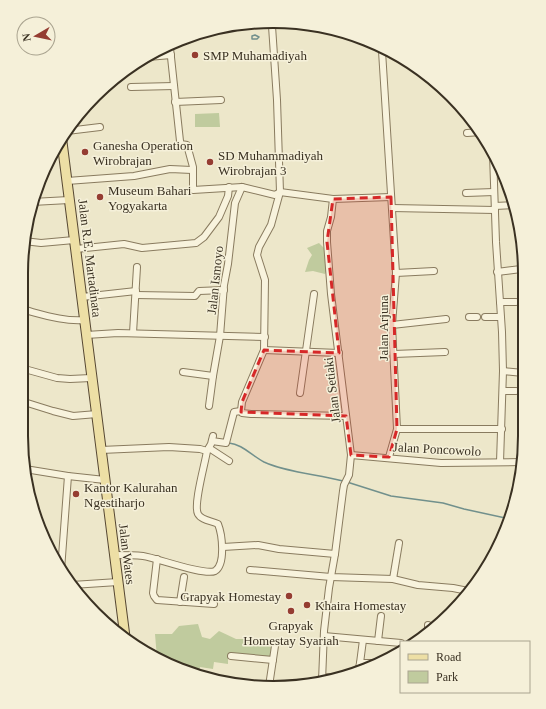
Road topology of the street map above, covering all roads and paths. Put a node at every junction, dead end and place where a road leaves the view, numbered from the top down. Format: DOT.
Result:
graph roads {
  1 [pos="272,28"];
  2 [pos="170,51"];
  3 [pos="382,54"];
  4 [pos="174,86"];
  5 [pos="131,87"];
  6 [pos="221,100"];
  7 [pos="175,102"];
  8 [pos="100,127"];
  9 [pos="74,130"];
  10 [pos="467,133"];
  11 [pos="474,133"];
  12 [pos="63,147"];
  13 [pos="493,166"];
  14 [pos="192,170"];
  15 [pos="67,181"];
  16 [pos="229,187"];
  17 [pos="242,187"];
  18 [pos="280,192"];
  19 [pos="494,192"];
  20 [pos="466,193"];
  21 [pos="391,197"];
  22 [pos="333,199"];
  23 [pos="69,200"];
  24 [pos="39,202"];
  25 [pos="509,206"];
  26 [pos="392,208"];
  27 [pos="495,208"];
  28 [pos="74,240"];
  29 [pos="30,241"];
  30 [pos="76,249"];
  31 [pos="137,267"];
  32 [pos="518,269"];
  33 [pos="434,271"];
  34 [pos="497,272"];
  35 [pos="396,273"];
  36 [pos="224,290"];
  37 [pos="136,293"];
  38 [pos="314,294"];
  39 [pos="82,297"];
  40 [pos="500,302"];
  41 [pos="516,302"];
  42 [pos="28,311"];
  43 [pos="469,317"];
  44 [pos="477,317"];
  45 [pos="485,317"];
  46 [pos="500,317"];
  47 [pos="446,319"];
  48 [pos="85,320"];
  49 [pos="392,325"];
  50 [pos="134,333"];
  51 [pos="86,335"];
  52 [pos="220,336"];
  53 [pos="265,337"];
  54 [pos="264,350"];
  55 [pos="445,352"];
  56 [pos="305,353"];
  57 [pos="339,353"];
  58 [pos="394,354"];
  59 [pos="28,370"];
  60 [pos="503,371"];
  61 [pos="183,372"];
  62 [pos="518,372"];
  63 [pos="213,376"];
  64 [pos="91,378"];
  65 [pos="503,391"];
  66 [pos="516,391"];
  67 [pos="300,393"];
  68 [pos="28,403"];
  69 [pos="209,406"];
  70 [pos="237,411"];
  71 [pos="97,414"];
  72 [pos="346,416"];
  73 [pos="397,429"];
  74 [pos="502,429"];
  75 [pos="208,446"];
  76 [pos="101,450"];
  77 [pos="351,455"];
  78 [pos="389,458"];
  79 [pos="229,461"];
  80 [pos="500,462"];
  81 [pos="516,462"];
  82 [pos="30,470"];
  83 [pos="68,476"];
  84 [pos="105,480"];
  85 [pos="398,543"];
  86 [pos="223,547"];
  87 [pos="335,554"];
  88 [pos="115,555"];
  89 [pos="62,559"];
  90 [pos="157,560"];
  91 [pos="250,570"];
  92 [pos="184,577"];
  93 [pos="331,577"];
  94 [pos="393,579"];
  95 [pos="118,582"];
  96 [pos="79,585"];
  97 [pos="463,590"];
  98 [pos="180,602"];
  99 [pos="214,604"];
  100 [pos="381,616"];
  101 [pos="124,630"];
  102 [pos="324,636"];
  103 [pos="363,640"];
  104 [pos="378,641"];
  105 [pos="400,642"];
  106 [pos="275,646"];
  107 [pos="231,656"];
  108 [pos="273,660"];
  109 [pos="360,663"];
  110 [pos="364,663"];
  111 [pos="322,676"];
  112 [pos="270,681"];
  1 -- 18 [label="street"];
  2 -- 4 [label="street"];
  3 -- 21 [label="street, Jalan Arjuna"];
  4 -- 5 [label="street"];
  4 -- 7 [label="street"];
  6 -- 7 [label="street"];
  7 -- 14 [label="street"];
  8 -- 9 [label="street"];
  10 -- 11 [label="street"];
  12 -- 15 [label="main road, Jalan R.E. Martadinata"];
  13 -- 19 [label="street"];
  14 -- 15 [label="street"];
  14 -- 16 [label="street"];
  15 -- 23 [label="main road, Jalan R.E. Martadinata"];
  16 -- 17 [label="street"];
  16 -- 30 [label="street"];
  17 -- 18 [label="street"];
  17 -- 36 [label="street, Jalan Ismoyo"];
  18 -- 22 [label="street"];
  18 -- 53 [label="street"];
  19 -- 20 [label="street"];
  19 -- 27 [label="street"];
  21 -- 22 [label="street"];
  21 -- 26 [label="street, Jalan Arjuna"];
  22 -- 57 [label="street, Jalan Setiaki"];
  23 -- 24 [label="street"];
  23 -- 28 [label="main road, Jalan R.E. Martadinata"];
  25 -- 27 [label="street"];
  26 -- 27 [label="street"];
  26 -- 35 [label="street, Jalan Arjuna"];
  27 -- 34 [label="street"];
  28 -- 29 [label="street"];
  28 -- 30 [label="main road, Jalan R.E. Martadinata"];
  30 -- 39 [label="main road, Jalan R.E. Martadinata"];
  31 -- 37 [label="street"];
  32 -- 34 [label="street"];
  33 -- 35 [label="street"];
  34 -- 40 [label="street"];
  35 -- 49 [label="street, Jalan Arjuna"];
  36 -- 37 [label="street"];
  36 -- 52 [label="street, Jalan Ismoyo"];
  37 -- 39 [label="street"];
  37 -- 50 [label="street"];
  38 -- 56 [label="street"];
  39 -- 48 [label="main road, Jalan R.E. Martadinata"];
  40 -- 41 [label="street"];
  40 -- 46 [label="street"];
  42 -- 48 [label="street"];
  43 -- 44 [label="street"];
  45 -- 46 [label="street"];
  46 -- 60 [label="street"];
  47 -- 49 [label="street"];
  48 -- 51 [label="main road, Jalan R.E. Martadinata"];
  49 -- 58 [label="street, Jalan Arjuna"];
  50 -- 51 [label="street"];
  50 -- 52 [label="street"];
  51 -- 64 [label="main road, Jalan R.E. Martadinata"];
  52 -- 53 [label="street"];
  52 -- 63 [label="street, Jalan Ismoyo"];
  53 -- 54 [label="street"];
  54 -- 56 [label="street"];
  54 -- 70 [label="street"];
  55 -- 58 [label="street"];
  56 -- 57 [label="street"];
  56 -- 67 [label="street"];
  57 -- 72 [label="street, Jalan Setiaki"];
  58 -- 73 [label="street, Jalan Arjuna"];
  59 -- 64 [label="street"];
  60 -- 62 [label="street"];
  60 -- 65 [label="street"];
  61 -- 63 [label="street"];
  63 -- 69 [label="street, Jalan Ismoyo"];
  64 -- 71 [label="main road, Jalan Wates"];
  65 -- 66 [label="street"];
  65 -- 74 [label="street"];
  68 -- 71 [label="street"];
  70 -- 72 [label="street"];
  70 -- 75 [label="street"];
  71 -- 76 [label="main road, Jalan Wates"];
  72 -- 77 [label="street, Jalan Setiaki"];
  73 -- 74 [label="street"];
  73 -- 78 [label="street, Jalan Arjuna"];
  74 -- 80 [label="street"];
  75 -- 76 [label="street"];
  75 -- 79 [label="street"];
  75 -- 86 [label="street"];
  76 -- 84 [label="main road, Jalan Wates"];
  77 -- 78 [label="street, Jalan Poncowolo"];
  77 -- 87 [label="street, Jalan Setiaki"];
  78 -- 80 [label="street, Jalan Poncowolo"];
  80 -- 81 [label="street, Jalan Poncowolo"];
  82 -- 83 [label="street"];
  83 -- 84 [label="street"];
  83 -- 89 [label="street"];
  84 -- 88 [label="main road, Jalan Wates"];
  85 -- 94 [label="street"];
  86 -- 87 [label="street"];
  86 -- 90 [label="street"];
  87 -- 93 [label="street, Jalan Setiaki"];
  88 -- 90 [label="street"];
  88 -- 95 [label="main road, Jalan Wates"];
  90 -- 98 [label="street"];
  91 -- 93 [label="street"];
  92 -- 98 [label="street"];
  93 -- 94 [label="street"];
  93 -- 102 [label="street, Jalan Setiaki"];
  94 -- 97 [label="street"];
  95 -- 96 [label="street"];
  95 -- 101 [label="main road, Jalan Wates"];
  98 -- 99 [label="street"];
  100 -- 104 [label="street"];
  102 -- 103 [label="street"];
  102 -- 111 [label="street, Jalan Setiaki"];
  103 -- 104 [label="street"];
  103 -- 109 [label="street"];
  104 -- 105 [label="street"];
  106 -- 108 [label="street"];
  107 -- 108 [label="street"];
  108 -- 112 [label="street"];
  109 -- 110 [label="street"];
}
